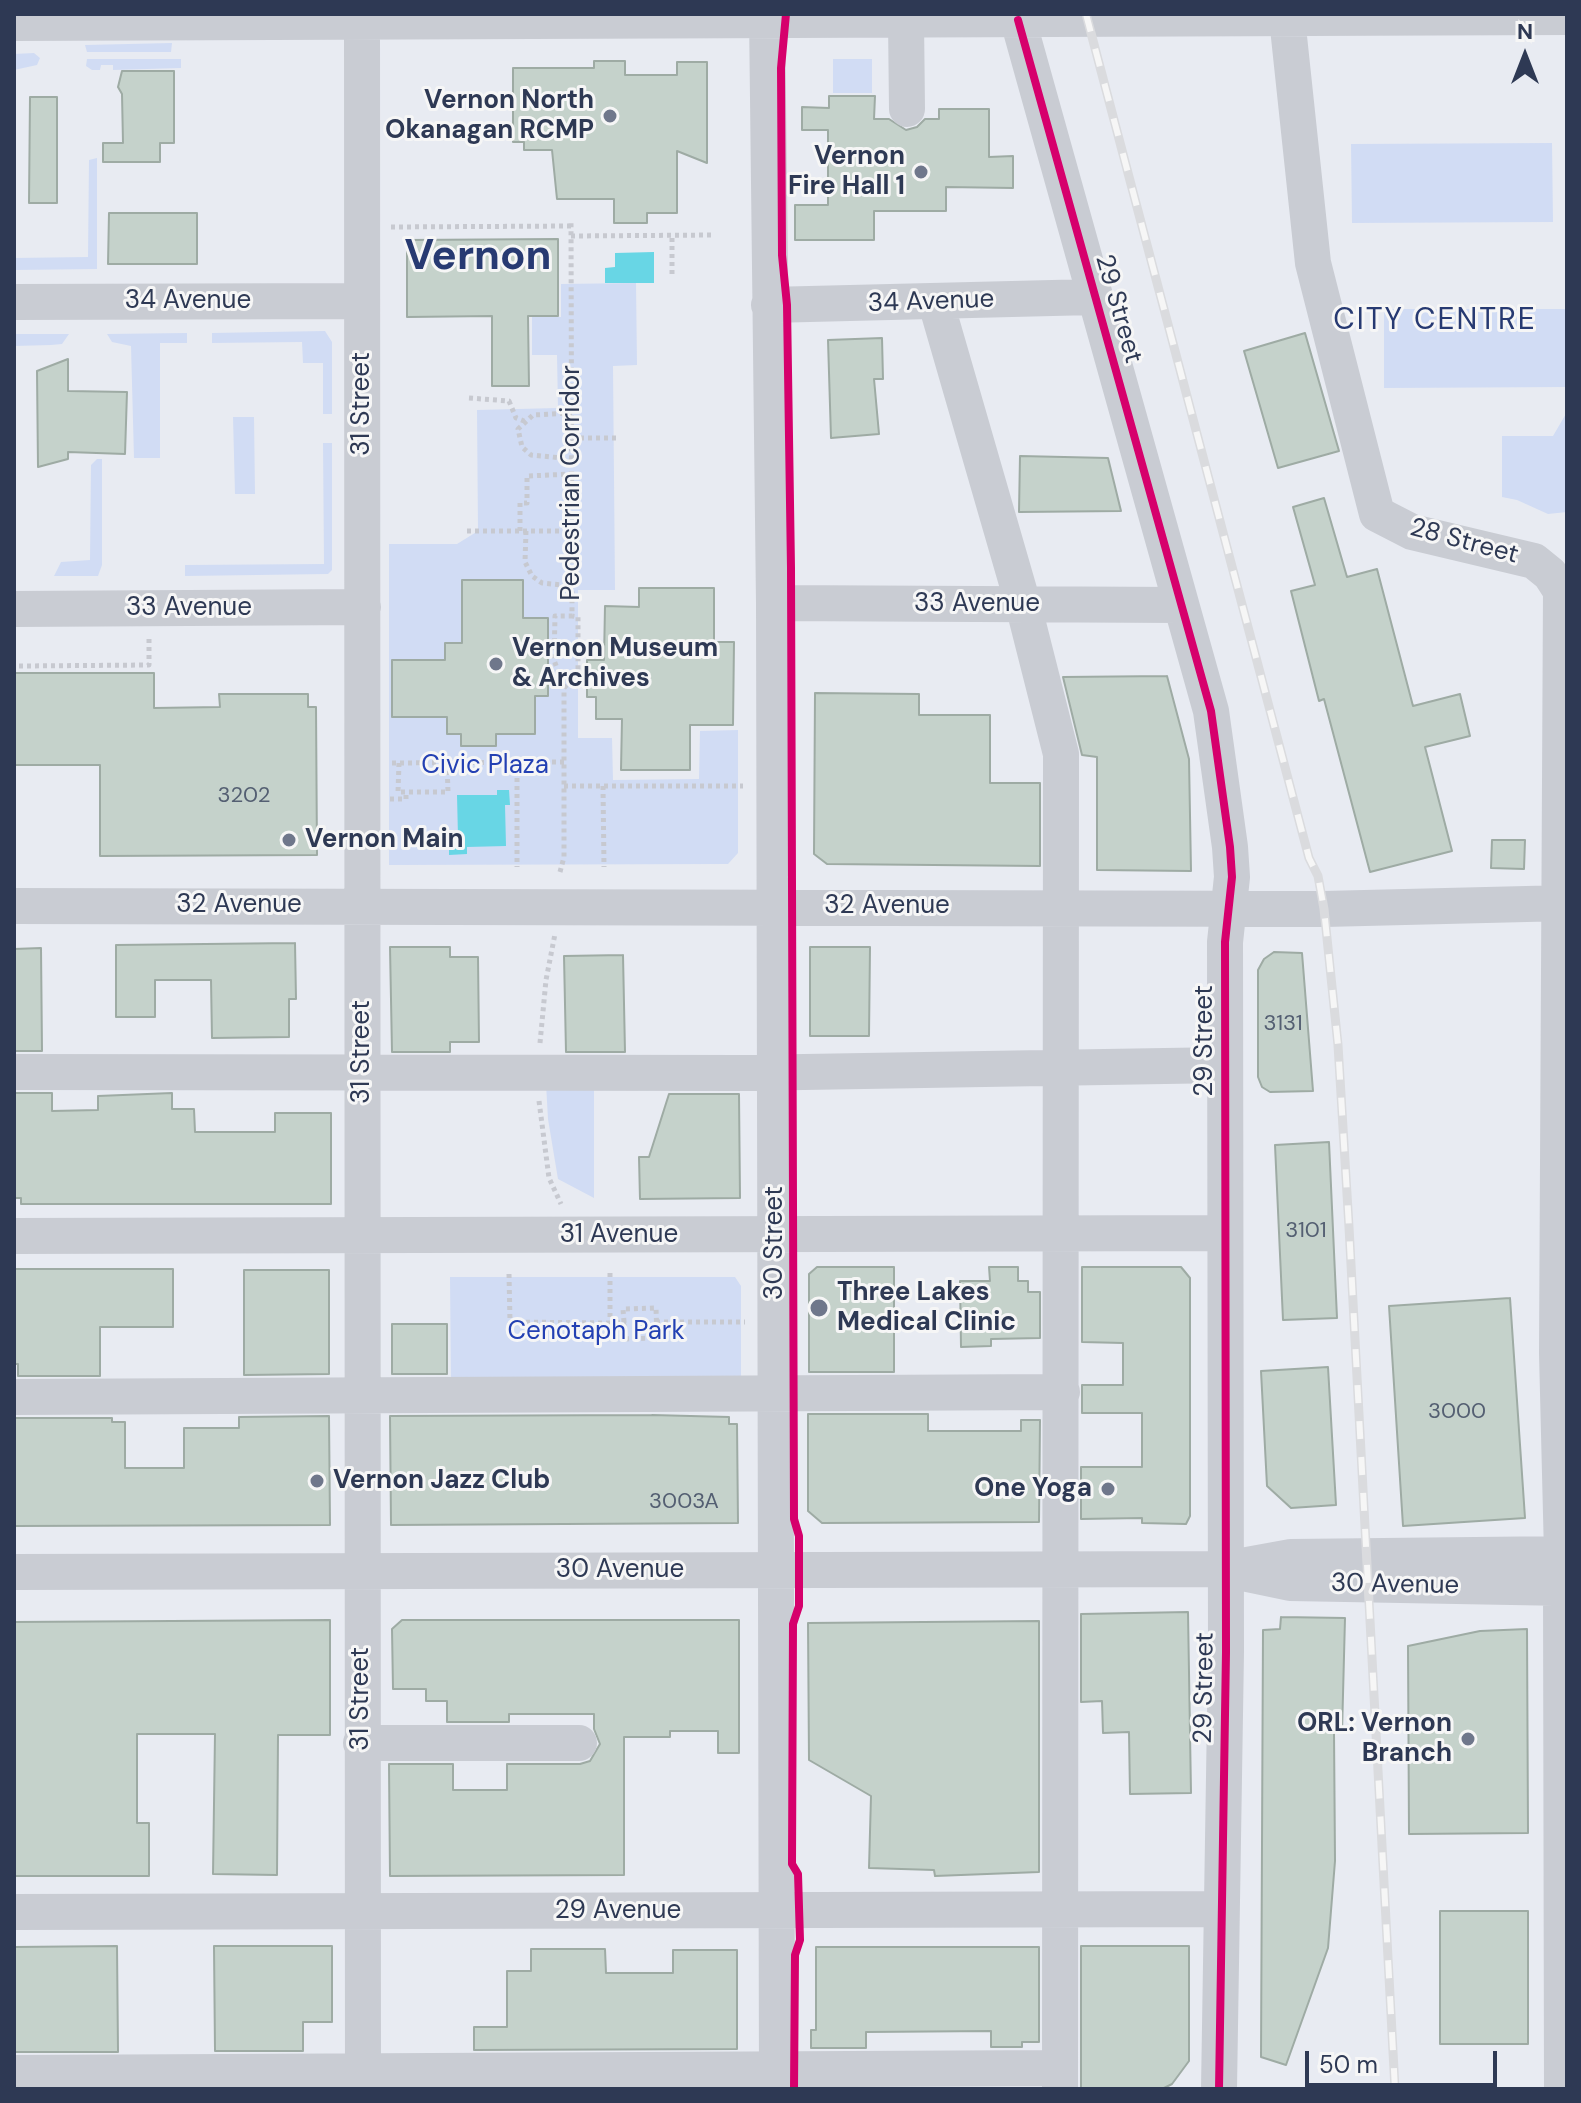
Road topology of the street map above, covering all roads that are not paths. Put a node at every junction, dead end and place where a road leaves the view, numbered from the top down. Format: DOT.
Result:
graph roads {
  1 [pos="767,17"];
  2 [pos="1567,17"];
  3 [pos="362,18"];
  4 [pos="1287,18"];
  5 [pos="906,20"];
  6 [pos="1018,20"];
  7 [pos="14,23"];
  8 [pos="907,109"];
  9 [pos="1093,297"];
  10 [pos="362,301"];
  11 [pos="14,302"];
  12 [pos="936,303"];
  13 [pos="769,305"];
  14 [pos="774,603"];
  15 [pos="1023,604"];
  16 [pos="1180,605"];
  17 [pos="363,607"];
  18 [pos="14,609"];
  19 [pos="1564,903"];
  20 [pos="362,905"];
  21 [pos="774,905"];
  22 [pos="14,906"];
  23 [pos="1059,907"];
  24 [pos="1229,908"];
  25 [pos="1225,1065"];
  26 [pos="1061,1067"];
  27 [pos="14,1072"];
  28 [pos="775,1072"];
  29 [pos="363,1073"];
  30 [pos="1061,1233"];
  31 [pos="1225,1233"];
  32 [pos="775,1234"];
  33 [pos="361,1235"];
  34 [pos="14,1236"];
  35 [pos="1062,1392"];
  36 [pos="774,1395"];
  37 [pos="362,1396"];
  38 [pos="14,1397"];
  39 [pos="1062,1568"];
  40 [pos="774,1569"];
  41 [pos="1225,1569"];
  42 [pos="1564,1571"];
  43 [pos="14,1572"];
  44 [pos="360,1572"];
  45 [pos="1290,1583"];
  46 [pos="1226,1652"];
  47 [pos="361,1743"];
  48 [pos="579,1743"];
  49 [pos="1221,1909"];
  50 [pos="778,1910"];
  51 [pos="1060,1910"];
  52 [pos="14,1912"];
  53 [pos="362,1912"];
  54 [pos="14,2073"];
  55 [pos="1060,2078"];
  56 [pos="363,2080"];
  57 [pos="777,2080"];
  58 [pos="1219,2089"];
  59 [pos="1562,2089"];
  1 -- 3 [label="street"];
  1 -- 5 [label="street"];
  1 -- 13 [label="street, 30 Street"];
  2 -- 4 [label="street"];
  3 -- 7 [label="street"];
  3 -- 10 [label="street, 31 Street"];
  4 -- 6 [label="street"];
  4 -- 19 [label="street, 28 Street"];
  5 -- 6 [label="street"];
  5 -- 8 [label="street"];
  6 -- 9 [label="street, 29 Street"];
  9 -- 12 [label="street, 34 Avenue"];
  9 -- 16 [label="street, 29 Street"];
  10 -- 11 [label="street, 34 Avenue"];
  10 -- 17 [label="street, 31 Street"];
  12 -- 13 [label="street, 34 Avenue"];
  12 -- 15 [label="street"];
  13 -- 14 [label="street, 30 Street"];
  14 -- 15 [label="street, 33 Avenue"];
  14 -- 21 [label="street, 30 Street"];
  15 -- 16 [label="street, 33 Avenue"];
  15 -- 23 [label="street"];
  16 -- 24 [label="street, 29 Street"];
  17 -- 18 [label="street, 33 Avenue"];
  17 -- 20 [label="street, 31 Street"];
  19 -- 24 [label="street, 32 Avenue"];
  19 -- 42 [label="street, 28 Street"];
  20 -- 21 [label="street, 32 Avenue"];
  20 -- 22 [label="street, 32 Avenue"];
  20 -- 29 [label="street, 31 Street"];
  21 -- 23 [label="street, 32 Avenue"];
  21 -- 28 [label="street, 30 Street"];
  23 -- 24 [label="street, 32 Avenue"];
  23 -- 26 [label="street"];
  24 -- 25 [label="street, 29 Street"];
  25 -- 26 [label="street"];
  25 -- 31 [label="street, 29 Street"];
  26 -- 28 [label="street"];
  26 -- 30 [label="street"];
  27 -- 29 [label="street"];
  28 -- 29 [label="street"];
  28 -- 32 [label="street, 30 Street"];
  29 -- 33 [label="street, 31 Street"];
  30 -- 31 [label="street, 31 Avenue"];
  30 -- 32 [label="street, 31 Avenue"];
  30 -- 35 [label="street"];
  31 -- 41 [label="street, 29 Street"];
  32 -- 33 [label="street, 31 Avenue"];
  32 -- 36 [label="street, 30 Street"];
  33 -- 34 [label="street, 31 Avenue"];
  33 -- 37 [label="street, 31 Street"];
  35 -- 36 [label="street"];
  35 -- 39 [label="street"];
  36 -- 37 [label="street"];
  36 -- 40 [label="street, 30 Street"];
  37 -- 38 [label="street"];
  37 -- 44 [label="street, 31 Street"];
  39 -- 40 [label="street, 30 Avenue"];
  39 -- 41 [label="street, 30 Avenue"];
  39 -- 51 [label="street"];
  40 -- 44 [label="street, 30 Avenue"];
  40 -- 50 [label="street, 30 Street"];
  41 -- 42 [label="street, 30 Avenue"];
  41 -- 45 [label="street, 30 Avenue"];
  41 -- 46 [label="street, 29 Street"];
  42 -- 45 [label="street, 30 Avenue"];
  42 -- 59 [label="street, 28 Street"];
  43 -- 44 [label="street, 30 Avenue"];
  44 -- 47 [label="street, 31 Street"];
  45 -- 46 [label="street"];
  46 -- 49 [label="street, 29 Street"];
  47 -- 48 [label="street"];
  47 -- 53 [label="street, 31 Street"];
  49 -- 51 [label="street, 29 Avenue"];
  49 -- 58 [label="street, 29 Street"];
  50 -- 51 [label="street, 29 Avenue"];
  50 -- 53 [label="street, 29 Avenue"];
  50 -- 57 [label="street, 30 Street"];
  51 -- 55 [label="street"];
  52 -- 53 [label="street, 29 Avenue"];
  53 -- 56 [label="street, 31 Street"];
  54 -- 56 [label="street"];
  55 -- 57 [label="street"];
  56 -- 57 [label="street"];
}
